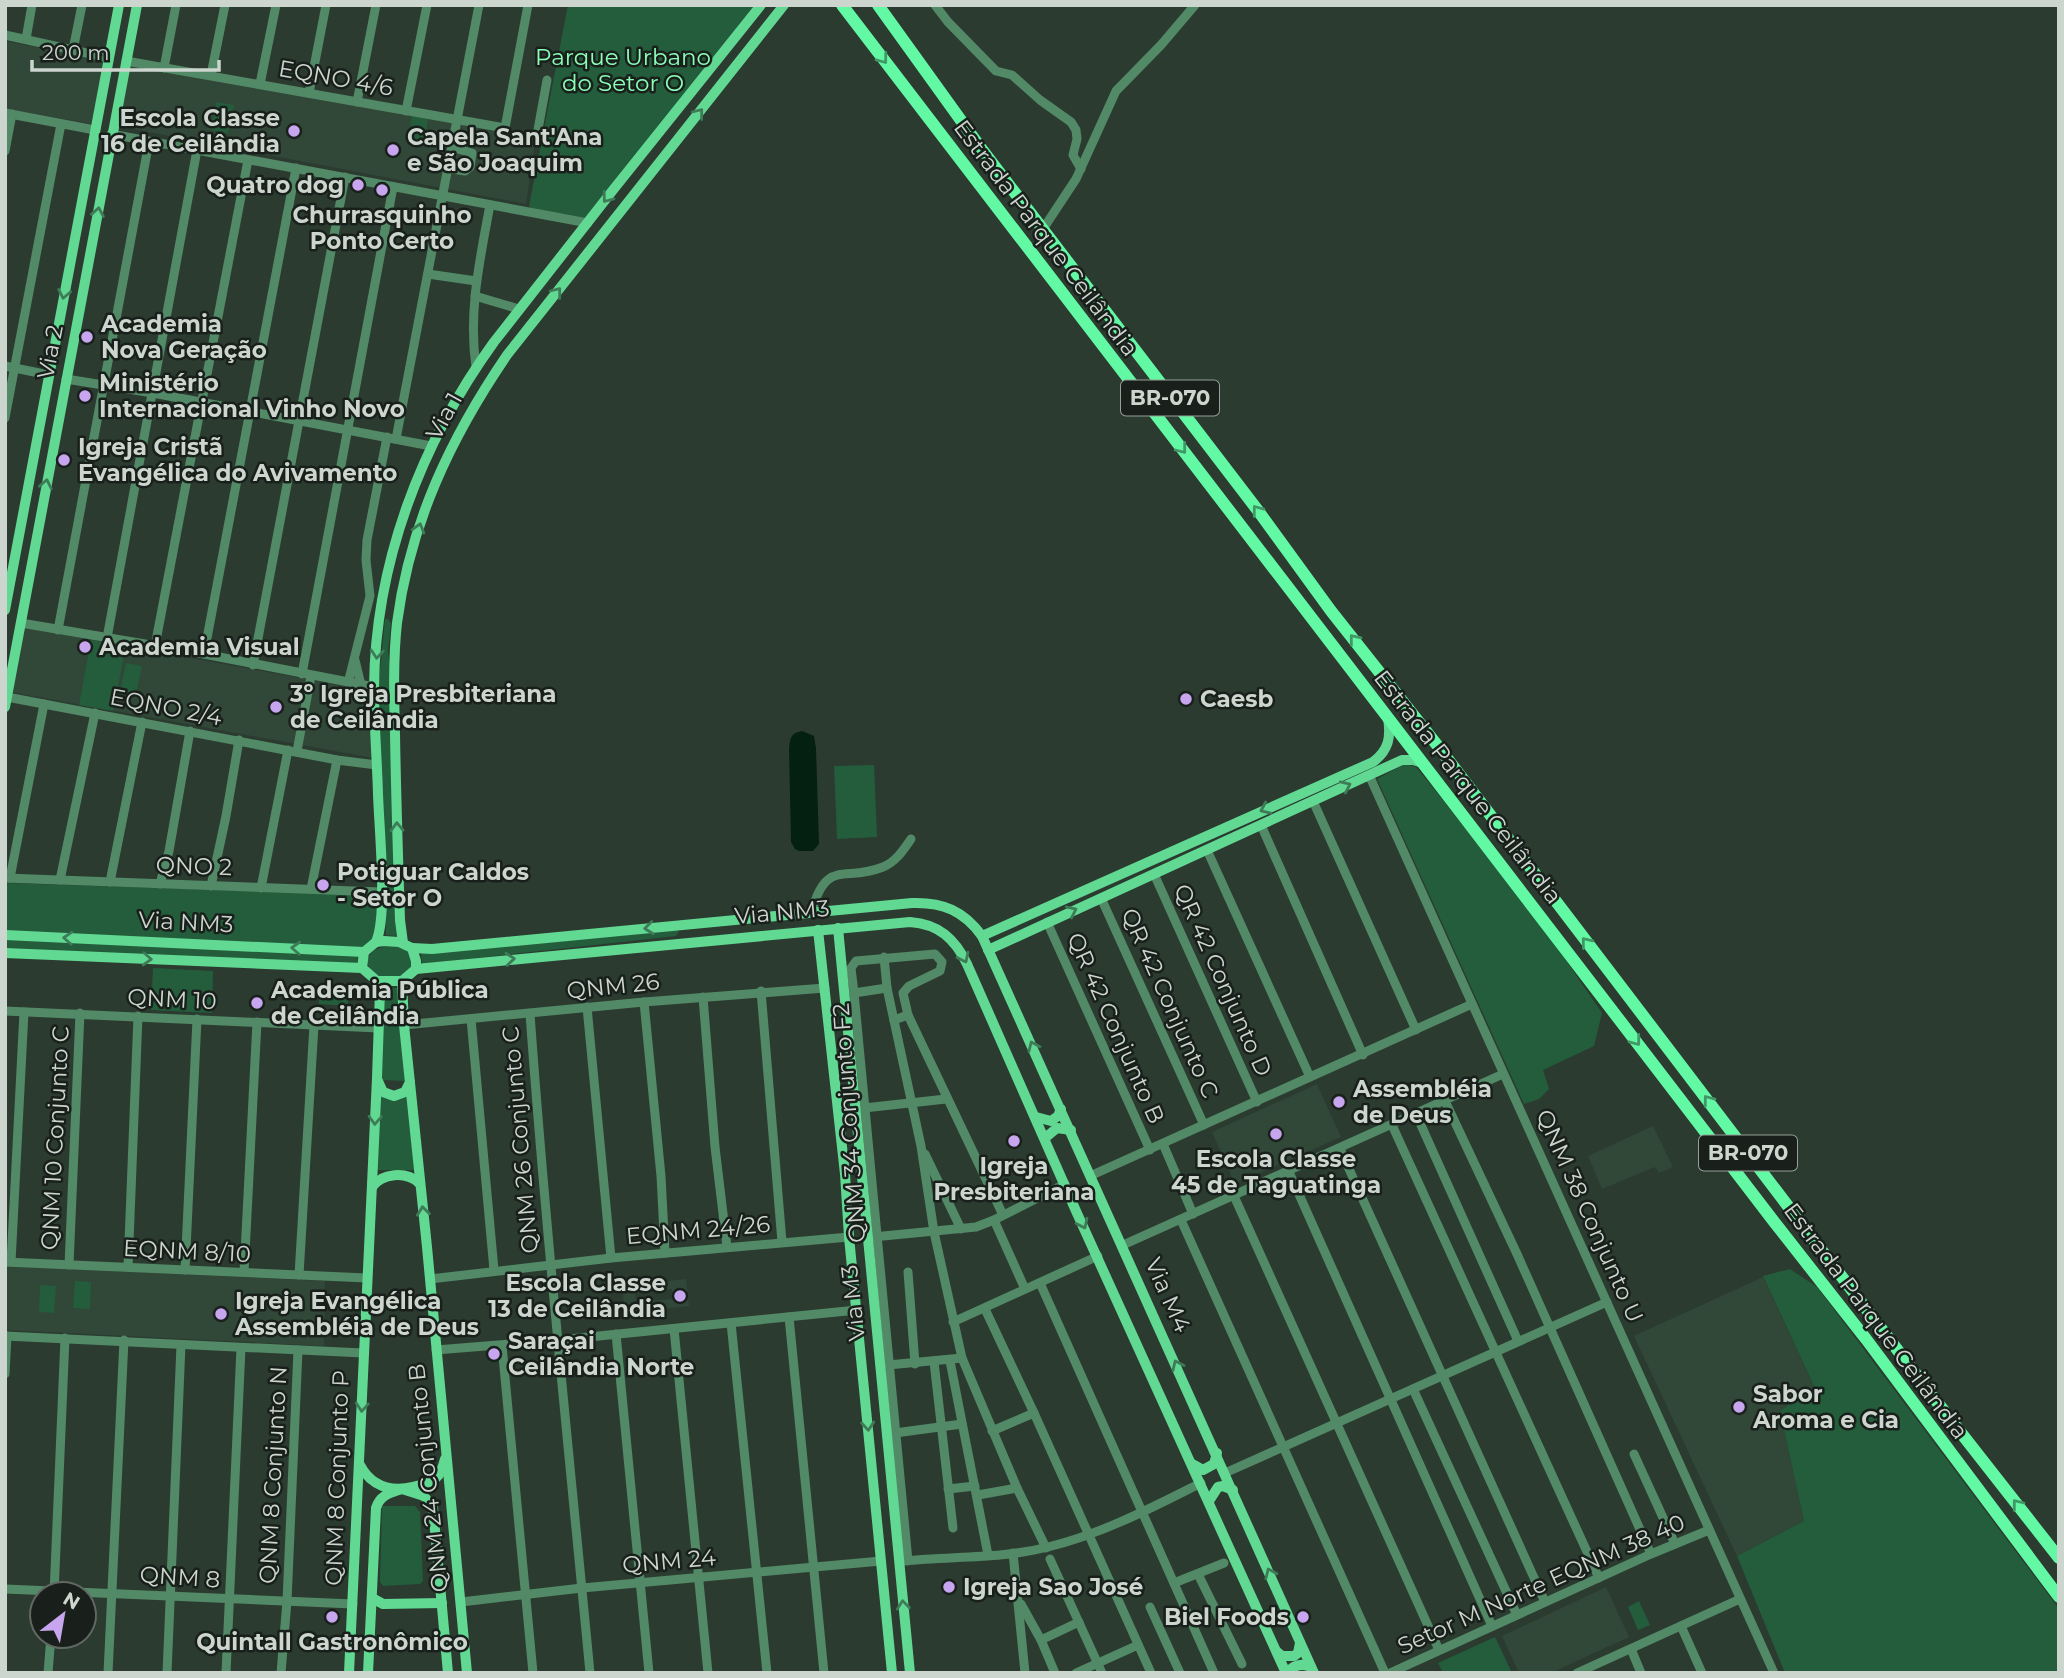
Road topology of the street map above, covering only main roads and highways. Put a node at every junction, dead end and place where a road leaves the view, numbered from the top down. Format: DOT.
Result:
graph roads {
  1 [pos="119,5"];
  2 [pos="136,5"];
  3 [pos="761,5"];
  4 [pos="785,5"];
  5 [pos="842,5"];
  6 [pos="878,5"];
  7 [pos="649,144"];
  8 [pos="664,158"];
  9 [pos="1043,229"];
  10 [pos="77,233"];
  11 [pos="94,237"];
  12 [pos="1021,238"];
  13 [pos="72,252"];
  14 [pos="90,257"];
  15 [pos="537,317"];
  16 [pos="494,342"];
  17 [pos="22,523"];
  18 [pos="38,528"];
  19 [pos="19,542"];
  20 [pos="34,546"];
  21 [pos="410,558"];
  22 [pos="1296,565"];
  23 [pos="1281,577"];
  24 [pos="383,596"];
  25 [pos="5,610"];
  26 [pos="380,620"];
  27 [pos="394,668"];
  28 [pos="6,702"];
  29 [pos="1388,718"];
  30 [pos="1423,763"];
  31 [pos="1373,769"];
  32 [pos="890,905"];
  33 [pos="860,908"];
  34 [pos="1017,920"];
  35 [pos="701,923"];
  36 [pos="887,923"];
  37 [pos="677,926"];
  38 [pos="865,926"];
  39 [pos="838,929"];
  40 [pos="818,930"];
  41 [pos="1023,934"];
  42 [pos="5,935"];
  43 [pos="982,936"];
  44 [pos="701,941"];
  45 [pos="376,942"];
  46 [pos="678,943"];
  47 [pos="408,946"];
  48 [pos="988,950"];
  49 [pos="364,952"];
  50 [pos="5,953"];
  51 [pos="841,960"];
  52 [pos="822,963"];
  53 [pos="362,968"];
  54 [pos="415,969"];
  55 [pos="1613,976"];
  56 [pos="377,981"];
  57 [pos="402,981"];
  58 [pos="1595,987"];
  59 [pos="377,1078"];
  60 [pos="411,1082"];
  61 [pos="1061,1109"];
  62 [pos="1036,1117"];
  63 [pos="1071,1130"];
  64 [pos="1045,1138"];
  65 [pos="861,1172"];
  66 [pos="845,1174"];
  67 [pos="419,1183"];
  68 [pos="372,1187"];
  69 [pos="858,1325"];
  70 [pos="1883,1329"];
  71 [pos="1867,1339"];
  72 [pos="881,1378"];
  73 [pos="1217,1453"];
  74 [pos="446,1457"];
  75 [pos="358,1462"];
  76 [pos="1192,1464"];
  77 [pos="402,1489"];
  78 [pos="874,1490"];
  79 [pos="1233,1490"];
  80 [pos="1209,1501"];
  81 [pos="356,1535"];
  82 [pos="897,1544"];
  83 [pos="2059,1558"];
  84 [pos="372,1578"];
  85 [pos="883,1584"];
  86 [pos="372,1598"];
  87 [pos="2059,1598"];
  88 [pos="442,1603"];
  89 [pos="383,1604"];
  90 [pos="372,1612"];
  91 [pos="906,1633"];
  92 [pos="1300,1643"];
  93 [pos="1277,1652"];
  94 [pos="1311,1666"];
  95 [pos="349,1673"];
  96 [pos="368,1673"];
  97 [pos="448,1673"];
  98 [pos="467,1673"];
  99 [pos="891,1673"];
  100 [pos="910,1673"];
  101 [pos="1286,1673"];
  1 -- 10 [label="main road, Via 2"];
  11 -- 2 [label="main road, Via 2, one-way"];
  3 -- 7 [label="main road, Via 1"];
  8 -- 4 [label="main road, Via 1, one-way"];
  5 -- 12 [label="highway, Estrada Parque Ceilândia / BR-070, one-way"];
  6 -- 9 [label="highway, Estrada Parque Ceilândia / BR-070"];
  7 -- 8 [label="main road"];
  7 -- 16 [label="main road, Via 1, one-way"];
  15 -- 8 [label="main road, Via 1, one-way"];
  9 -- 12 [label="highway"];
  22 -- 9 [label="highway, Estrada Parque Ceilândia / BR-070, one-way"];
  10 -- 11 [label="main road"];
  10 -- 13 [label="main road, Via 2"];
  11 -- 14 [label="main road, Via 2"];
  12 -- 23 [label="highway, Estrada Parque Ceilândia / BR-070, one-way"];
  13 -- 14 [label="main road"];
  13 -- 17 [label="main road, Via 2, one-way"];
  18 -- 14 [label="main road, Via 2, one-way"];
  15 -- 16 [label="main road"];
  21 -- 15 [label="main road, Via 1, one-way"];
  16 -- 24 [label="main road, Via 1"];
  17 -- 18 [label="main road"];
  17 -- 19 [label="main road, Via 2"];
  18 -- 20 [label="main road, Via 2"];
  19 -- 20 [label="main road"];
  19 -- 25 [label="main road, Via 2"];
  20 -- 28 [label="main road, Via 2"];
  21 -- 24 [label="main road"];
  21 -- 27 [label="main road, Via 1"];
  22 -- 23 [label="highway"];
  55 -- 22 [label="highway, Estrada Parque Ceilândia / BR-070, one-way"];
  23 -- 29 [label="highway, Estrada Parque Ceilândia / BR-070"];
  24 -- 26 [label="main road, Via 1"];
  26 -- 27 [label="main road"];
  26 -- 45 [label="main road, Via 1, one-way"];
  47 -- 27 [label="main road, Via 1, one-way"];
  29 -- 30 [label="highway, Estrada Parque Ceilândia / BR-070"];
  29 -- 31 [label="main road"];
  30 -- 31 [label="main road"];
  30 -- 58 [label="highway, Estrada Parque Ceilândia / BR-070"];
  31 -- 34 [label="main road, one-way"];
  41 -- 31 [label="main road, one-way"];
  32 -- 33 [label="main road, Via NM3"];
  32 -- 36 [label="main road"];
  32 -- 43 [label="main road, Via NM3"];
  33 -- 35 [label="main road, Via NM3"];
  33 -- 38 [label="main road"];
  34 -- 41 [label="main road"];
  34 -- 43 [label="main road"];
  35 -- 37 [label="main road, Via NM3"];
  35 -- 44 [label="main road"];
  36 -- 38 [label="main road, Via NM3"];
  36 -- 62 [label="main road, Via NM3, one-way"];
  37 -- 46 [label="main road"];
  37 -- 47 [label="main road, Via NM3, one-way"];
  38 -- 39 [label="main road, Via NM3"];
  39 -- 40 [label="main road, Via NM3"];
  39 -- 51 [label="main road, Via M3"];
  40 -- 44 [label="main road, Via NM3"];
  40 -- 52 [label="main road"];
  41 -- 48 [label="main road"];
  49 -- 42 [label="main road, Via NM3, one-way"];
  43 -- 48 [label="main road, Via NM3"];
  44 -- 46 [label="main road, Via NM3"];
  45 -- 47 [label="main road"];
  45 -- 49 [label="main road"];
  54 -- 46 [label="main road, Via NM3, one-way"];
  47 -- 54 [label="main road"];
  61 -- 48 [label="main road, Via M4, one-way"];
  49 -- 53 [label="main road"];
  50 -- 53 [label="main road, Via NM3, one-way"];
  51 -- 52 [label="main road"];
  51 -- 65 [label="main road, Via M3"];
  52 -- 66 [label="main road, Via M3"];
  53 -- 56 [label="main road"];
  54 -- 57 [label="main road"];
  55 -- 58 [label="highway"];
  70 -- 55 [label="highway, Estrada Parque Ceilândia / BR-070, one-way"];
  56 -- 57 [label="main road"];
  56 -- 59 [label="main road, QNM 8 Conjunto P"];
  57 -- 60 [label="main road, QNM 24 Conjunto B"];
  58 -- 71 [label="highway, Estrada Parque Ceilândia / BR-070, one-way"];
  59 -- 60 [label="main road"];
  59 -- 68 [label="main road, QNM 8 Conjunto P, one-way"];
  60 -- 67 [label="main road, QNM 24 Conjunto B"];
  61 -- 62 [label="main road"];
  61 -- 63 [label="main road, Via M4"];
  62 -- 64 [label="main road, Via M4"];
  63 -- 64 [label="main road"];
  73 -- 63 [label="main road, Via M4, one-way"];
  64 -- 76 [label="main road, Via M4, one-way"];
  65 -- 66 [label="main road"];
  65 -- 72 [label="main road, Via M3"];
  66 -- 69 [label="main road, Via M3"];
  67 -- 68 [label="main road"];
  74 -- 67 [label="main road, QNM 24 Conjunto B, one-way"];
  68 -- 75 [label="main road, QNM 8 Conjunto P, one-way"];
  69 -- 72 [label="main road"];
  69 -- 78 [label="main road, one-way"];
  70 -- 71 [label="highway"];
  83 -- 70 [label="highway, Estrada Parque Ceilândia / BR-070, one-way"];
  71 -- 87 [label="highway, Estrada Parque Ceilândia / BR-070"];
  72 -- 82 [label="main road, Via M3"];
  73 -- 76 [label="main road"];
  73 -- 79 [label="main road, Via M4"];
  74 -- 77 [label="main road"];
  74 -- 98 [label="main road, QNM 24 Conjunto B"];
  75 -- 77 [label="main road"];
  75 -- 81 [label="main road, QNM 8 Conjunto P"];
  76 -- 80 [label="main road, Via M4"];
  77 -- 84 [label="main road"];
  77 -- 88 [label="main road"];
  78 -- 82 [label="main road"];
  78 -- 85 [label="main road"];
  79 -- 80 [label="main road"];
  92 -- 79 [label="main road, Via M4, one-way"];
  80 -- 93 [label="main road, Via M4"];
  81 -- 84 [label="main road"];
  81 -- 95 [label="main road, QNM 8 Conjunto P"];
  91 -- 82 [label="main road, Via M3, one-way"];
  84 -- 86 [label="main road"];
  85 -- 91 [label="main road"];
  85 -- 99 [label="main road"];
  86 -- 89 [label="main road"];
  86 -- 90 [label="main road"];
  88 -- 89 [label="main road"];
  88 -- 97 [label="main road"];
  89 -- 90 [label="main road"];
  90 -- 96 [label="main road"];
  91 -- 100 [label="main road, Via M3"];
  92 -- 93 [label="main road"];
  92 -- 94 [label="main road, Via M4"];
  93 -- 101 [label="main road, Via M4"];
  94 -- 101 [label="main road"];
}
